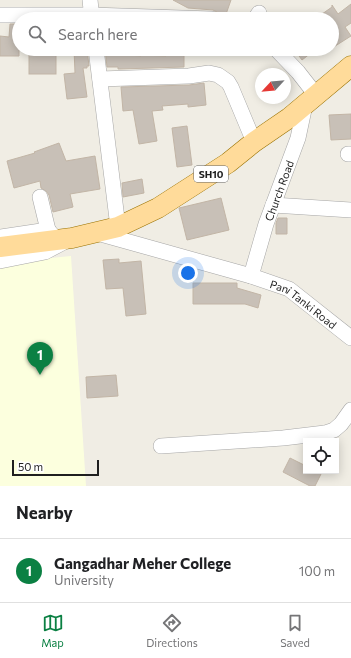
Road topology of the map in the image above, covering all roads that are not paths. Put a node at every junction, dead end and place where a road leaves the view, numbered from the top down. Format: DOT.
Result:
graph roads {
  1 [pos="90,0"];
  2 [pos="91,12"];
  3 [pos="0,15"];
  4 [pos="12,15"];
  5 [pos="97,56"];
  6 [pos="283,56"];
  7 [pos="351,66"];
  8 [pos="100,79"];
  9 [pos="310,100"];
  10 [pos="254,142"];
  11 [pos="40,197"];
  12 [pos="273,204"];
  13 [pos="351,210"];
  14 [pos="118,227"];
  15 [pos="96,232"];
  16 [pos="0,237"];
  17 [pos="56,237"];
  18 [pos="0,247"];
  19 [pos="0,261"];
  20 [pos="251,276"];
  21 [pos="351,338"];
  22 [pos="351,410"];
  23 [pos="162,446"];
  1 -- 2 [label="street"];
  3 -- 4 [label="street"];
  5 -- 8 [label="street"];
  6 -- 9 [label="street"];
  7 -- 9 [label="main road, SH10"];
  8 -- 10 [label="street"];
  8 -- 14 [label="street"];
  9 -- 10 [label="main road, SH10"];
  9 -- 12 [label="street, Church Road"];
  10 -- 14 [label="main road, SH10"];
  11 -- 17 [label="street"];
  12 -- 13 [label="street"];
  12 -- 20 [label="street, Church Road"];
  14 -- 15 [label="main road, SH10"];
  15 -- 17 [label="main road, SH10"];
  15 -- 20 [label="street, Pani Tanki Road"];
  16 -- 17 [label="street"];
  17 -- 18 [label="main road, SH10"];
  17 -- 19 [label="street"];
  20 -- 21 [label="street, Pani Tanki Road"];
  22 -- 23 [label="street"];
}
